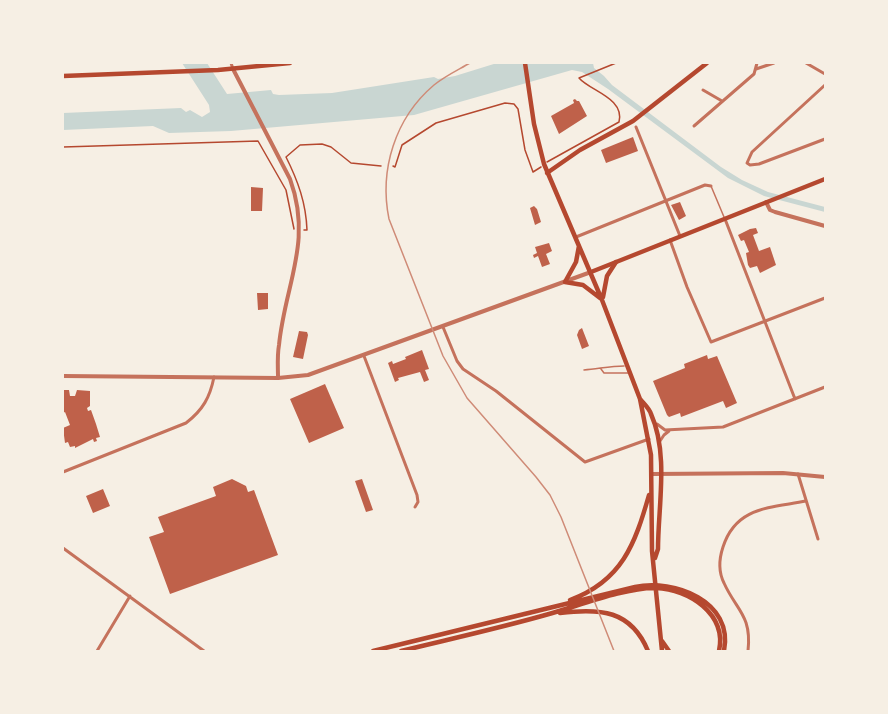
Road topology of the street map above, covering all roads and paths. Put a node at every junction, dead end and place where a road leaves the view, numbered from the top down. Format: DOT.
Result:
graph roads {
  1 [pos="231,63"];
  2 [pos="290,63"];
  3 [pos="525,63"];
  4 [pos="616,63"];
  5 [pos="707,63"];
  6 [pos="757,63"];
  7 [pos="774,63"];
  8 [pos="806,63"];
  9 [pos="233,69"];
  10 [pos="756,69"];
  11 [pos="825,74"];
  12 [pos="63,76"];
  13 [pos="825,85"];
  14 [pos="703,90"];
  15 [pos="722,101"];
  16 [pos="694,126"];
  17 [pos="636,127"];
  18 [pos="825,139"];
  19 [pos="63,147"];
  20 [pos="554,157"];
  21 [pos="381,166"];
  22 [pos="393,166"];
  23 [pos="533,172"];
  24 [pos="547,173"];
  25 [pos="825,179"];
  26 [pos="711,186"];
  27 [pos="666,201"];
  28 [pos="765,202"];
  29 [pos="725,218"];
  30 [pos="825,226"];
  31 [pos="292,229"];
  32 [pos="307,230"];
  33 [pos="576,237"];
  34 [pos="680,237"];
  35 [pos="670,240"];
  36 [pos="579,245"];
  37 [pos="616,262"];
  38 [pos="591,272"];
  39 [pos="565,282"];
  40 [pos="825,298"];
  41 [pos="603,300"];
  42 [pos="764,321"];
  43 [pos="443,327"];
  44 [pos="364,356"];
  45 [pos="627,366"];
  46 [pos="600,369"];
  47 [pos="584,370"];
  48 [pos="630,373"];
  49 [pos="63,376"];
  50 [pos="214,377"];
  51 [pos="278,378"];
  52 [pos="825,387"];
  53 [pos="640,399"];
  54 [pos="795,399"];
  55 [pos="653,419"];
  56 [pos="676,430"];
  57 [pos="649,439"];
  58 [pos="660,449"];
  59 [pos="63,472"];
  60 [pos="652,474"];
  61 [pos="798,474"];
  62 [pos="660,475"];
  63 [pos="825,477"];
  64 [pos="651,486"];
  65 [pos="806,501"];
  66 [pos="416,507"];
  67 [pos="818,539"];
  68 [pos="63,548"];
  69 [pos="654,560"];
  70 [pos="676,589"];
  71 [pos="613,594"];
  72 [pos="130,596"];
  73 [pos="545,609"];
  74 [pos="546,615"];
  75 [pos="660,637"];
  76 [pos="97,651"];
  77 [pos="204,651"];
  78 [pos="373,651"];
  79 [pos="401,651"];
  80 [pos="648,651"];
  81 [pos="662,651"];
  82 [pos="669,651"];
  83 [pos="720,651"];
  84 [pos="724,651"];
  85 [pos="748,651"];
  1 -- 9 [label="street"];
  2 -- 9 [label="main road"];
  3 -- 24 [label="main road"];
  4 -- 20 [label="path"];
  5 -- 24 [label="main road"];
  6 -- 10 [label="street"];
  7 -- 10 [label="street"];
  8 -- 11 [label="street"];
  9 -- 12 [label="main road"];
  9 -- 51 [label="street"];
  10 -- 15 [label="street"];
  13 -- 18 [label="street"];
  14 -- 15 [label="street"];
  15 -- 16 [label="street"];
  17 -- 27 [label="street"];
  19 -- 31 [label="path"];
  21 -- 32 [label="path"];
  22 -- 23 [label="path"];
  24 -- 33 [label="main road"];
  25 -- 28 [label="main road"];
  26 -- 27 [label="street"];
  26 -- 29 [label="lane"];
  27 -- 33 [label="street"];
  27 -- 34 [label="street"];
  28 -- 29 [label="main road"];
  28 -- 30 [label="street"];
  29 -- 34 [label="main road"];
  29 -- 42 [label="street"];
  33 -- 36 [label="main road"];
  34 -- 35 [label="main road"];
  35 -- 37 [label="main road"];
  35 -- 42 [label="street"];
  36 -- 38 [label="main road"];
  36 -- 39 [label="main road"];
  37 -- 38 [label="main road"];
  37 -- 41 [label="main road"];
  38 -- 39 [label="street"];
  38 -- 41 [label="main road"];
  39 -- 41 [label="main road"];
  39 -- 43 [label="street"];
  40 -- 42 [label="street"];
  41 -- 45 [label="main road"];
  42 -- 54 [label="street"];
  43 -- 44 [label="street"];
  43 -- 57 [label="street"];
  44 -- 51 [label="street"];
  44 -- 66 [label="street"];
  45 -- 46 [label="lane"];
  45 -- 48 [label="main road"];
  46 -- 47 [label="lane"];
  46 -- 48 [label="lane"];
  48 -- 53 [label="main road"];
  49 -- 50 [label="street"];
  50 -- 51 [label="street"];
  50 -- 59 [label="street"];
  52 -- 54 [label="street"];
  53 -- 55 [label="main road"];
  53 -- 57 [label="main road"];
  54 -- 56 [label="street"];
  55 -- 56 [label="street"];
  55 -- 58 [label="main road"];
  56 -- 58 [label="street"];
  57 -- 60 [label="main road"];
  58 -- 62 [label="main road"];
  60 -- 62 [label="street"];
  60 -- 64 [label="main road"];
  61 -- 62 [label="street"];
  61 -- 63 [label="street"];
  61 -- 65 [label="street"];
  62 -- 69 [label="main road"];
  64 -- 69 [label="main road"];
  64 -- 73 [label="main road"];
  65 -- 67 [label="street"];
  65 -- 85 [label="street"];
  68 -- 72 [label="street"];
  69 -- 75 [label="main road"];
  70 -- 71 [label="main road"];
  70 -- 83 [label="main road"];
  70 -- 84 [label="main road"];
  71 -- 73 [label="main road"];
  71 -- 74 [label="main road"];
  72 -- 76 [label="street"];
  72 -- 77 [label="street"];
  73 -- 78 [label="main road"];
  74 -- 79 [label="main road"];
  74 -- 80 [label="main road"];
  75 -- 81 [label="main road"];
  75 -- 82 [label="main road"];
}
